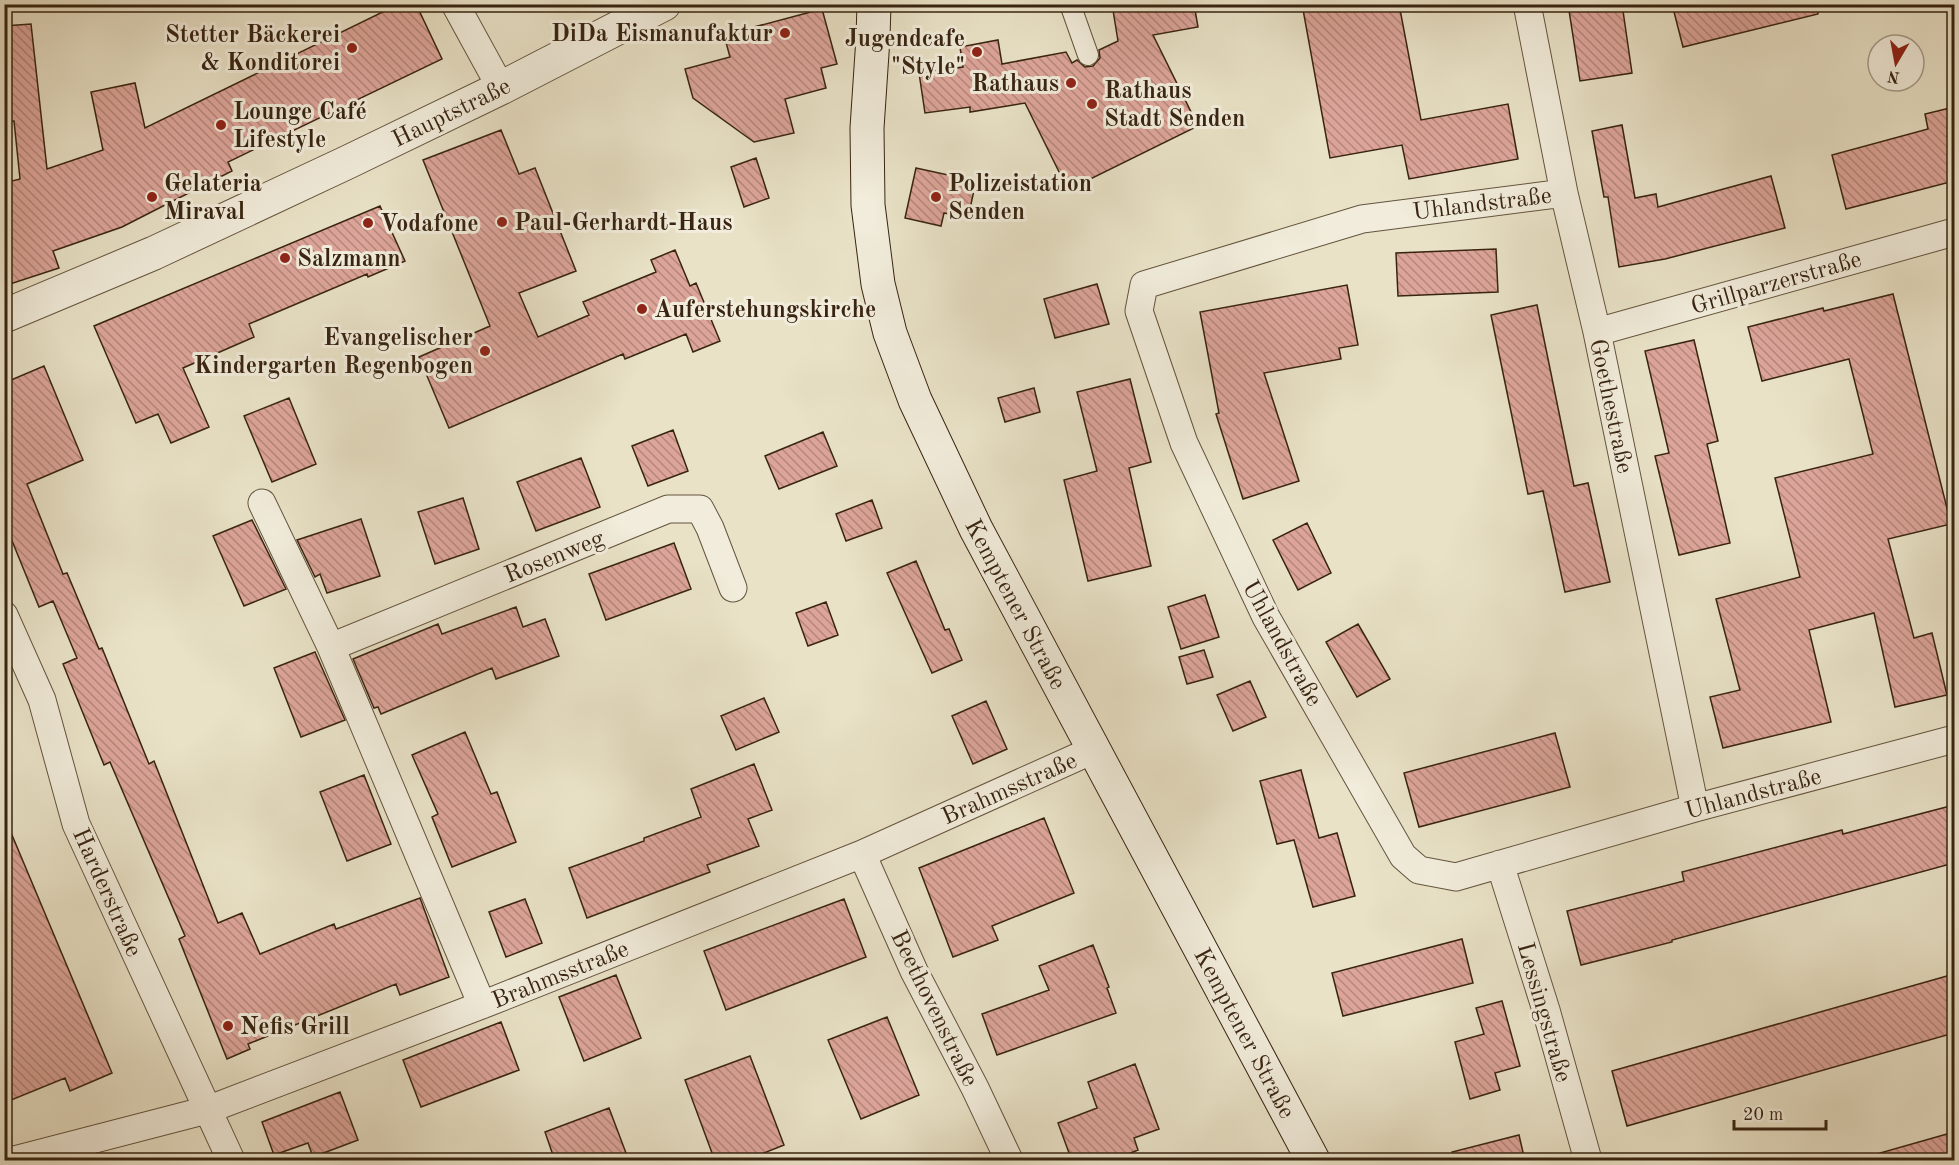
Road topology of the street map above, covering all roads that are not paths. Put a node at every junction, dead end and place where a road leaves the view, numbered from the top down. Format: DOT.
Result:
graph roads {
  1 [pos="455,4"];
  2 [pos="664,4"];
  3 [pos="874,4"];
  4 [pos="1070,4"];
  5 [pos="1527,4"];
  6 [pos="1088,55"];
  7 [pos="501,88"];
  8 [pos="1563,193"];
  9 [pos="1954,232"];
  10 [pos="4,316"];
  11 [pos="1597,332"];
  12 [pos="262,503"];
  13 [pos="733,588"];
  14 [pos="4,615"];
  15 [pos="331,647"];
  16 [pos="1954,739"];
  17 [pos="1093,750"];
  18 [pos="1695,808"];
  19 [pos="862,854"];
  20 [pos="1500,864"];
  21 [pos="482,1005"];
  22 [pos="207,1110"];
  23 [pos="14,1161"];
  24 [pos="231,1161"];
  25 [pos="1009,1161"];
  26 [pos="1313,1161"];
  27 [pos="1588,1161"];
  1 -- 7 [label="street"];
  2 -- 7 [label="main road, Hauptstraße"];
  3 -- 17 [label="main road, Kemptener Straße"];
  4 -- 6 [label="street"];
  5 -- 8 [label="street, Goethestraße"];
  7 -- 10 [label="main road, Hauptstraße"];
  8 -- 11 [label="street, Goethestraße"];
  8 -- 20 [label="street, Uhlandstraße"];
  9 -- 11 [label="street, Grillparzerstraße"];
  11 -- 18 [label="street, Goethestraße"];
  12 -- 15 [label="street"];
  13 -- 15 [label="street, Rosenweg"];
  14 -- 22 [label="street, Harderstraße"];
  15 -- 21 [label="street"];
  16 -- 18 [label="street, Uhlandstraße"];
  17 -- 19 [label="street, Brahmsstraße"];
  17 -- 26 [label="main road, Kemptener Straße"];
  18 -- 20 [label="street, Uhlandstraße"];
  19 -- 21 [label="street, Brahmsstraße"];
  19 -- 25 [label="street, Beethovenstraße"];
  20 -- 27 [label="street, Lessingstraße"];
  21 -- 22 [label="street, Brahmsstraße"];
  22 -- 23 [label="street, Brahmsstraße"];
  22 -- 24 [label="street, Harderstraße"];
}
